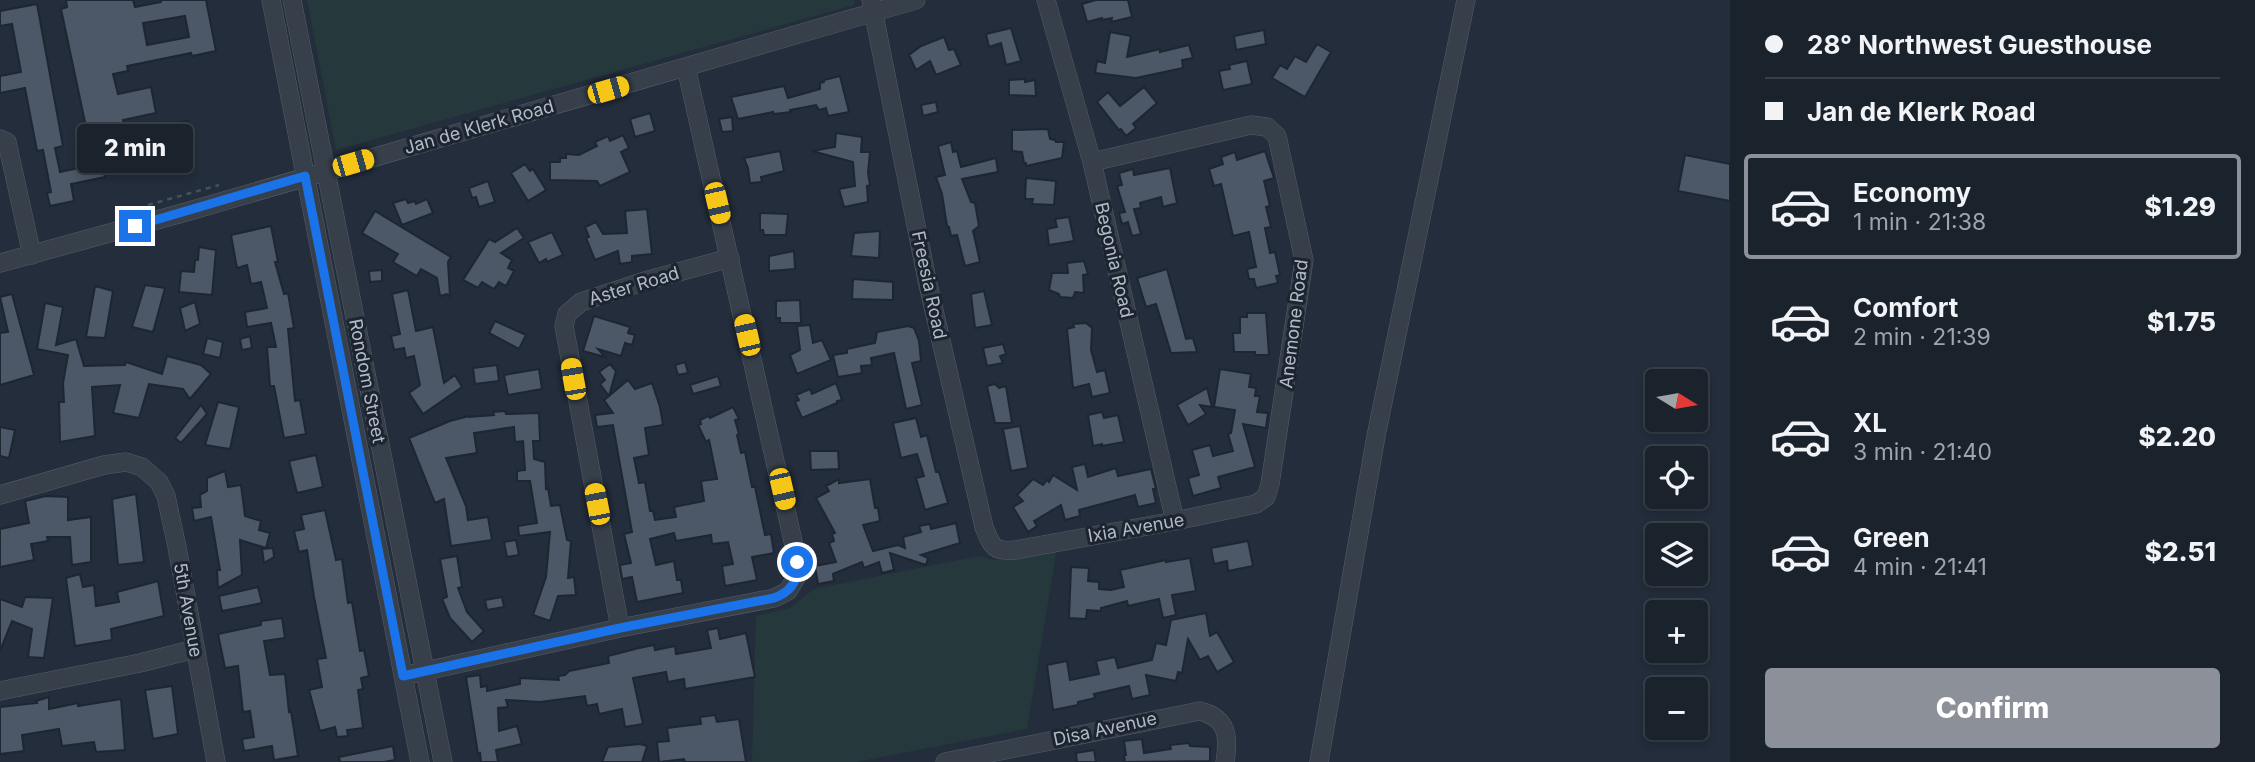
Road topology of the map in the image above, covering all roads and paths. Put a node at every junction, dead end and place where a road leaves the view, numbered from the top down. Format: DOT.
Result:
graph roads {
  1 [pos="271,0"];
  2 [pos="292,0"];
  3 [pos="916,0"];
  4 [pos="1046,0"];
  5 [pos="1466,0"];
  6 [pos="872,6"];
  7 [pos="686,68"];
  8 [pos="0,139"];
  9 [pos="1092,162"];
  10 [pos="326,170"];
  11 [pos="305,176"];
  12 [pos="224,184"];
  13 [pos="146,206"];
  14 [pos="32,255"];
  15 [pos="730,258"];
  16 [pos="0,263"];
  17 [pos="0,495"];
  18 [pos="1266,496"];
  19 [pos="1175,521"];
  20 [pos="1002,550"];
  21 [pos="620,628"];
  22 [pos="195,649"];
  23 [pos="425,670"];
  24 [pos="403,676"];
  25 [pos="0,691"];
  26 [pos="216,762"];
  27 [pos="420,762"];
  28 [pos="443,762"];
  29 [pos="945,762"];
  30 [pos="1225,762"];
  31 [pos="1318,762"];
  1 -- 11 [label="street, Rondom Street"];
  2 -- 10 [label="street, Rondom Street"];
  3 -- 6 [label="street, Jan de Klerk Road"];
  4 -- 9 [label="street, Begonia Road"];
  5 -- 31 [label="street"];
  6 -- 7 [label="street, Jan de Klerk Road"];
  6 -- 20 [label="street, Freesia Road"];
  7 -- 10 [label="street, Jan de Klerk Road"];
  7 -- 15 [label="street"];
  8 -- 14 [label="street"];
  9 -- 18 [label="street, Anemone Road"];
  9 -- 19 [label="street, Begonia Road"];
  10 -- 11 [label="street, Jan de Klerk Road"];
  10 -- 23 [label="street, Rondom Street"];
  11 -- 14 [label="street, Jan de Klerk Road"];
  11 -- 24 [label="street, Rondom Street"];
  12 -- 13 [label="path"];
  14 -- 16 [label="street, Jan de Klerk Road"];
  15 -- 21 [label="street, Aster Road"];
  15 -- 21 [label="street"];
  17 -- 22 [label="street, 5th Avenue"];
  18 -- 19 [label="street, Ixia Avenue"];
  19 -- 20 [label="street, Ixia Avenue"];
  21 -- 23 [label="street"];
  22 -- 25 [label="street"];
  22 -- 26 [label="street, 5th Avenue"];
  23 -- 24 [label="street"];
  23 -- 28 [label="street, Rondom Street"];
  24 -- 27 [label="street, Rondom Street"];
  29 -- 30 [label="street, Disa Avenue"];
}
